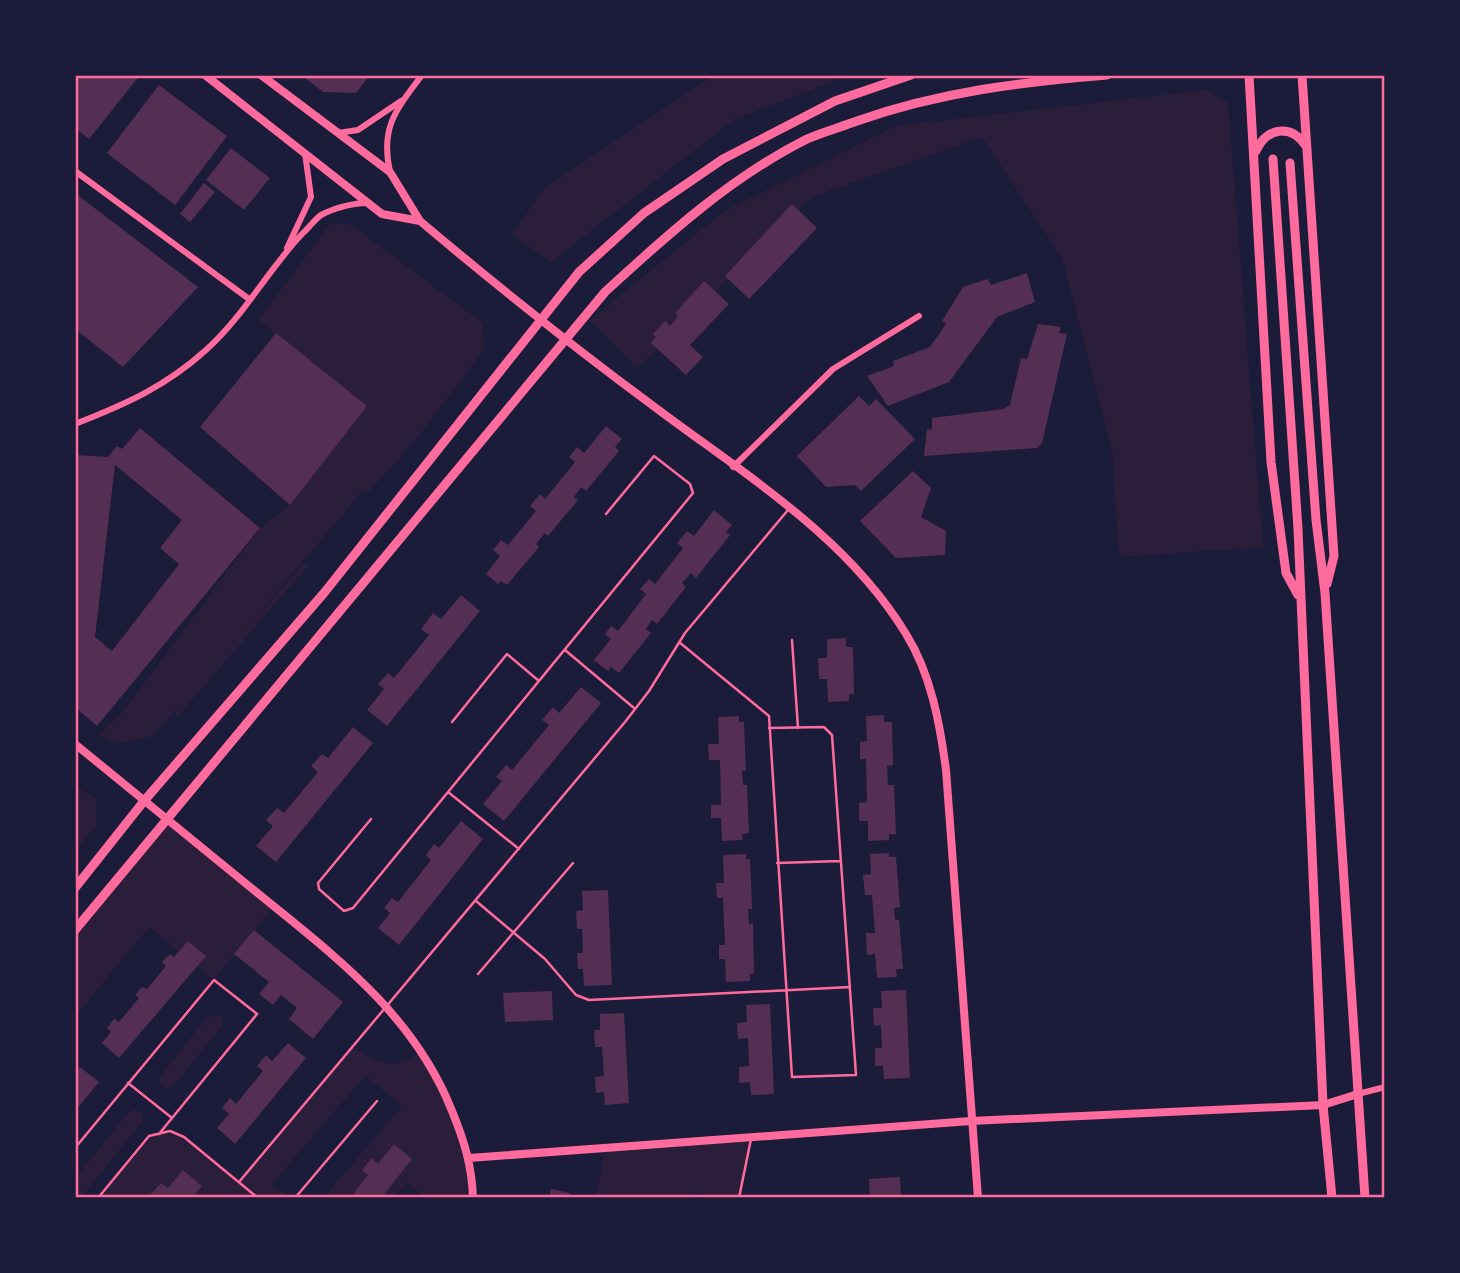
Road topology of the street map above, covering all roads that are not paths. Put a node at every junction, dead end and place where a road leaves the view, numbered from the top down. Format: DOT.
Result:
graph roads {
  1 [pos="205,75"];
  2 [pos="261,75"];
  3 [pos="422,75"];
  4 [pos="911,75"];
  5 [pos="1107,75"];
  6 [pos="1249,75"];
  7 [pos="1302,75"];
  8 [pos="405,97"];
  9 [pos="338,133"];
  10 [pos="1307,147"];
  11 [pos="304,153"];
  12 [pos="1254,155"];
  13 [pos="1273,159"];
  14 [pos="1290,163"];
  15 [pos="75,171"];
  16 [pos="390,172"];
  17 [pos="368,203"];
  18 [pos="420,221"];
  19 [pos="285,253"];
  20 [pos="249,299"];
  21 [pos="919,316"];
  22 [pos="539,321"];
  23 [pos="566,341"];
  24 [pos="75,424"];
  25 [pos="733,467"];
  26 [pos="790,508"];
  27 [pos="606,513"];
  28 [pos="1325,593"];
  29 [pos="1298,596"];
  30 [pos="792,640"];
  31 [pos="679,642"];
  32 [pos="565,650"];
  33 [pos="539,681"];
  34 [pos="635,709"];
  35 [pos="452,722"];
  36 [pos="798,727"];
  37 [pos="769,728"];
  38 [pos="75,744"];
  39 [pos="448,792"];
  40 [pos="144,801"];
  41 [pos="371,819"];
  42 [pos="166,820"];
  43 [pos="519,849"];
  44 [pos="841,861"];
  45 [pos="573,863"];
  46 [pos="777,863"];
  47 [pos="75,888"];
  48 [pos="475,901"];
  49 [pos="75,930"];
  50 [pos="513,932"];
  51 [pos="478,974"];
  52 [pos="851,987"];
  53 [pos="785,990"];
  54 [pos="388,1006"];
  55 [pos="128,1083"];
  56 [pos="1385,1087"];
  57 [pos="1358,1094"];
  58 [pos="377,1101"];
  59 [pos="1323,1105"];
  60 [pos="172,1118"];
  61 [pos="971,1121"];
  62 [pos="159,1134"];
  63 [pos="752,1138"];
  64 [pos="75,1148"];
  65 [pos="469,1158"];
  66 [pos="239,1182"];
  67 [pos="97,1198"];
  68 [pos="258,1198"];
  69 [pos="295,1198"];
  70 [pos="473,1198"];
  71 [pos="739,1198"];
  72 [pos="978,1198"];
  73 [pos="1332,1198"];
  74 [pos="1365,1198"];
  1 -- 11 [label="street"];
  2 -- 9 [label="street"];
  3 -- 8 [label="street"];
  4 -- 22 [label="main road"];
  5 -- 23 [label="main road"];
  6 -- 12 [label="main road"];
  7 -- 10 [label="main road"];
  8 -- 9 [label="street"];
  8 -- 16 [label="street"];
  9 -- 16 [label="street"];
  10 -- 12 [label="main road"];
  10 -- 28 [label="main road"];
  11 -- 17 [label="street"];
  11 -- 19 [label="street"];
  12 -- 29 [label="main road"];
  13 -- 29 [label="main road"];
  14 -- 28 [label="main road"];
  15 -- 20 [label="street"];
  16 -- 18 [label="street"];
  17 -- 18 [label="street"];
  17 -- 19 [label="street"];
  18 -- 22 [label="street"];
  19 -- 20 [label="street"];
  20 -- 24 [label="street"];
  21 -- 25 [label="street"];
  22 -- 23 [label="street"];
  22 -- 40 [label="main road"];
  23 -- 25 [label="street"];
  23 -- 42 [label="main road"];
  25 -- 26 [label="street"];
  26 -- 31 [label="lane"];
  26 -- 61 [label="street"];
  27 -- 32 [label="lane"];
  28 -- 57 [label="main road"];
  29 -- 59 [label="main road"];
  30 -- 36 [label="lane"];
  31 -- 34 [label="lane"];
  31 -- 37 [label="lane"];
  32 -- 33 [label="lane"];
  32 -- 34 [label="lane"];
  33 -- 35 [label="lane"];
  33 -- 39 [label="lane"];
  34 -- 43 [label="lane"];
  36 -- 37 [label="lane"];
  36 -- 44 [label="lane"];
  37 -- 46 [label="lane"];
  38 -- 40 [label="street"];
  39 -- 41 [label="lane"];
  39 -- 43 [label="lane"];
  40 -- 42 [label="street"];
  40 -- 47 [label="main road"];
  42 -- 49 [label="main road"];
  42 -- 54 [label="street"];
  43 -- 48 [label="lane"];
  44 -- 46 [label="lane"];
  44 -- 52 [label="lane"];
  45 -- 50 [label="lane"];
  46 -- 53 [label="lane"];
  48 -- 50 [label="lane"];
  48 -- 54 [label="lane"];
  50 -- 51 [label="lane"];
  50 -- 53 [label="lane"];
  52 -- 53 [label="lane"];
  52 -- 53 [label="lane"];
  54 -- 65 [label="street"];
  54 -- 66 [label="lane"];
  55 -- 60 [label="lane"];
  55 -- 60 [label="lane"];
  55 -- 64 [label="lane"];
  56 -- 57 [label="street"];
  57 -- 59 [label="street"];
  57 -- 74 [label="main road"];
  58 -- 69 [label="lane"];
  59 -- 61 [label="street"];
  59 -- 73 [label="main road"];
  60 -- 62 [label="lane"];
  61 -- 63 [label="street"];
  61 -- 72 [label="street"];
  62 -- 66 [label="lane"];
  62 -- 67 [label="lane"];
  63 -- 65 [label="street"];
  63 -- 71 [label="lane"];
  65 -- 70 [label="street"];
  66 -- 68 [label="lane"];
}
